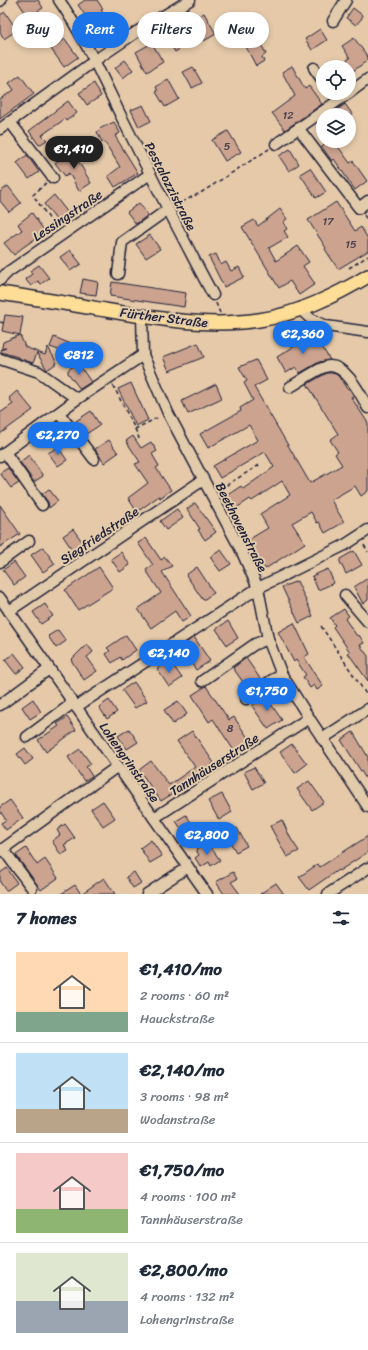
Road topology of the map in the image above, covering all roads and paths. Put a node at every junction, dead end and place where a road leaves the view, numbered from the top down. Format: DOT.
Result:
graph roads {
  1 [pos="59,0"];
  2 [pos="190,0"];
  3 [pos="346,0"];
  4 [pos="333,21"];
  5 [pos="94,61"];
  6 [pos="314,68"];
  7 [pos="316,71"];
  8 [pos="368,79"];
  9 [pos="356,88"];
  10 [pos="332,100"];
  11 [pos="10,122"];
  12 [pos="0,129"];
  13 [pos="299,129"];
  14 [pos="276,144"];
  15 [pos="150,174"];
  16 [pos="53,178"];
  17 [pos="368,201"];
  18 [pos="168,210"];
  19 [pos="61,235"];
  20 [pos="368,256"];
  21 [pos="349,268"];
  22 [pos="118,274"];
  23 [pos="368,276"];
  24 [pos="0,280"];
  25 [pos="0,293"];
  26 [pos="213,295"];
  27 [pos="301,310"];
  28 [pos="142,316"];
  29 [pos="0,322"];
  30 [pos="4,322"];
  31 [pos="224,324"];
  32 [pos="368,332"];
  33 [pos="6,348"];
  34 [pos="0,350"];
  35 [pos="143,355"];
  36 [pos="0,359"];
  37 [pos="109,378"];
  38 [pos="290,387"];
  39 [pos="77,399"];
  40 [pos="368,408"];
  41 [pos="59,413"];
  42 [pos="168,413"];
  43 [pos="134,429"];
  44 [pos="135,440"];
  45 [pos="2,454"];
  46 [pos="94,459"];
  47 [pos="261,464"];
  48 [pos="203,480"];
  49 [pos="211,495"];
  50 [pos="42,505"];
  51 [pos="368,530"];
  52 [pos="29,541"];
  53 [pos="0,562"];
  54 [pos="258,588"];
  55 [pos="345,595"];
  56 [pos="0,598"];
  57 [pos="9,611"];
  58 [pos="368,622"];
  59 [pos="321,626"];
  60 [pos="268,639"];
  61 [pos="49,669"];
  62 [pos="282,675"];
  63 [pos="202,681"];
  64 [pos="368,696"];
  65 [pos="246,699"];
  66 [pos="0,705"];
  67 [pos="75,705"];
  68 [pos="368,709"];
  69 [pos="309,718"];
  70 [pos="27,737"];
  71 [pos="322,739"];
  72 [pos="118,766"];
  73 [pos="368,807"];
  74 [pos="154,818"];
  75 [pos="2,850"];
  76 [pos="188,867"];
  77 [pos="368,868"];
  78 [pos="32,888"];
  79 [pos="147,894"];
  80 [pos="207,894"];
  81 [pos="328,894"];
  1 -- 5 [label="street, Pestalozzistraße"];
  2 -- 5 [label="street"];
  3 -- 4 [label="street"];
  5 -- 11 [label="street"];
  5 -- 15 [label="street, Pestalozzistraße"];
  6 -- 7 [label="street"];
  8 -- 9 [label="street"];
  10 -- 13 [label="street"];
  11 -- 12 [label="street"];
  11 -- 16 [label="street"];
  13 -- 14 [label="street"];
  13 -- 17 [label="street"];
  14 -- 18 [label="path"];
  15 -- 18 [label="street, Pestalozzistraße"];
  15 -- 19 [label="street, Lessingstraße"];
  16 -- 19 [label="path"];
  18 -- 22 [label="street"];
  18 -- 26 [label="street, Pestalozzistraße"];
  19 -- 24 [label="street, Lessingstraße"];
  20 -- 21 [label="path"];
  23 -- 27 [label="main road, Fürther Straße"];
  25 -- 28 [label="main road, Fürther Straße"];
  26 -- 31 [label="path"];
  27 -- 31 [label="main road, Fürther Straße"];
  27 -- 32 [label="street"];
  28 -- 31 [label="main road, Fürther Straße"];
  28 -- 35 [label="street, Beethovenstraße"];
  29 -- 30 [label="path"];
  33 -- 34 [label="path"];
  35 -- 37 [label="street"];
  35 -- 42 [label="street, Beethovenstraße"];
  36 -- 39 [label="street"];
  37 -- 39 [label="street"];
  37 -- 43 [label="path"];
  38 -- 40 [label="street"];
  39 -- 41 [label="street"];
  41 -- 45 [label="street"];
  41 -- 46 [label="street"];
  42 -- 43 [label="path"];
  42 -- 48 [label="street, Beethovenstraße"];
  43 -- 44 [label="path"];
  45 -- 50 [label="street"];
  47 -- 49 [label="path"];
  48 -- 49 [label="street, Beethovenstraße"];
  48 -- 57 [label="street, Siegfriedstraße"];
  49 -- 54 [label="street, Beethovenstraße"];
  51 -- 54 [label="street"];
  52 -- 53 [label="street"];
  54 -- 60 [label="street, Beethovenstraße"];
  54 -- 67 [label="street"];
  55 -- 58 [label="street"];
  56 -- 57 [label="street, Lohengrinstraße"];
  57 -- 61 [label="street, Lohengrinstraße"];
  59 -- 64 [label="path"];
  60 -- 62 [label="street, Beethovenstraße"];
  60 -- 63 [label="street"];
  61 -- 66 [label="street"];
  61 -- 67 [label="street, Lohengrinstraße"];
  62 -- 65 [label="street"];
  62 -- 69 [label="street, Beethovenstraße"];
  67 -- 70 [label="street"];
  67 -- 72 [label="street, Lohengrinstraße"];
  68 -- 71 [label="street"];
  69 -- 71 [label="street, Beethovenstraße"];
  69 -- 74 [label="street, Tannhäuserstraße"];
  71 -- 73 [label="street, Beethovenstraße"];
  72 -- 74 [label="street, Lohengrinstraße"];
  72 -- 75 [label="street"];
  74 -- 76 [label="street, Lohengrinstraße"];
  75 -- 78 [label="street"];
  76 -- 79 [label="street"];
  76 -- 80 [label="street, Lohengrinstraße"];
  77 -- 81 [label="street"];
}
